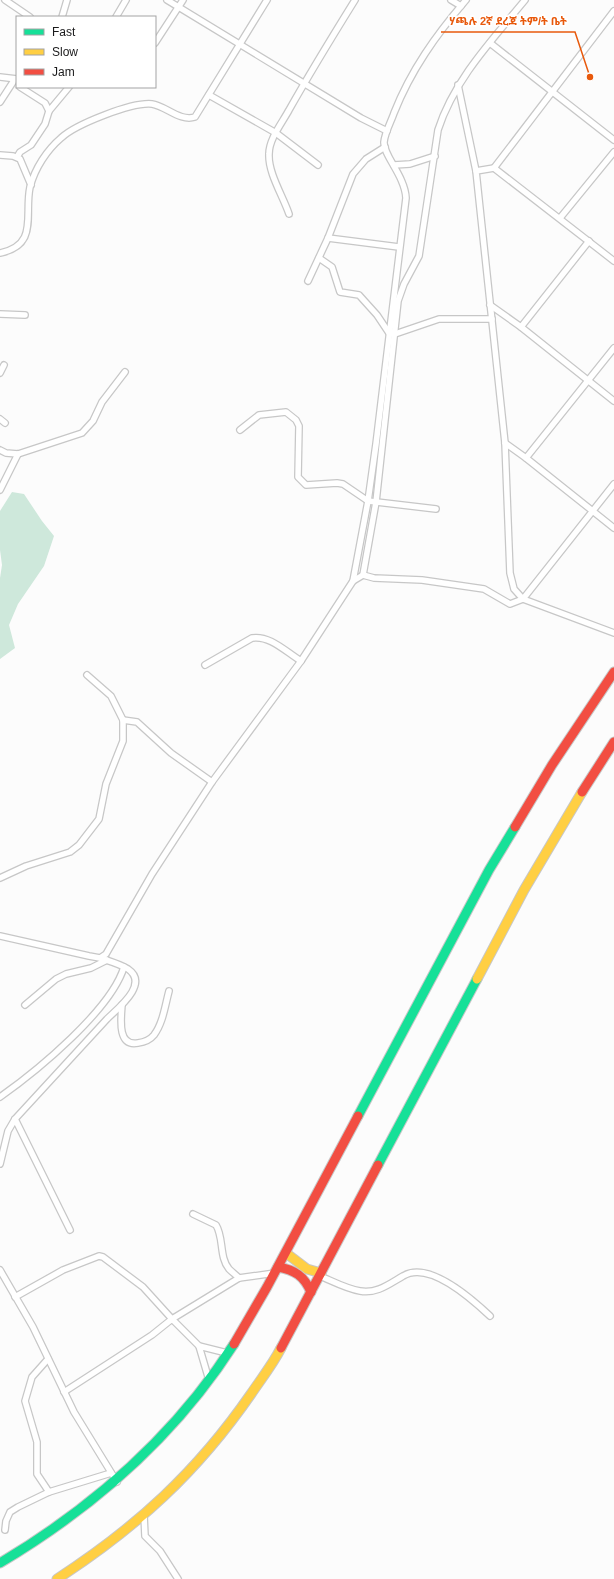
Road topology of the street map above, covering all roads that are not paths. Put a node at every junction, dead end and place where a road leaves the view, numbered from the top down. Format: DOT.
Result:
graph roads {
  1 [pos="5,0"];
  2 [pos="67,0"];
  3 [pos="126,0"];
  4 [pos="167,0"];
  5 [pos="183,0"];
  6 [pos="267,0"];
  7 [pos="354,0"];
  8 [pos="451,0"];
  9 [pos="466,0"];
  10 [pos="525,0"];
  11 [pos="461,6"];
  12 [pos="179,7"];
  13 [pos="614,11"];
  14 [pos="29,16"];
  15 [pos="62,16"];
  16 [pos="117,16"];
  17 [pos="156,42"];
  18 [pos="490,43"];
  19 [pos="239,45"];
  20 [pos="0,77"];
  21 [pos="14,81"];
  22 [pos="304,84"];
  23 [pos="458,85"];
  24 [pos="22,88"];
  25 [pos="68,88"];
  26 [pos="552,92"];
  27 [pos="209,95"];
  28 [pos="0,102"];
  29 [pos="49,111"];
  30 [pos="387,131"];
  31 [pos="276,133"];
  32 [pos="614,140"];
  33 [pos="385,147"];
  34 [pos="614,152"];
  35 [pos="0,156"];
  36 [pos="434,156"];
  37 [pos="17,157"];
  38 [pos="318,164"];
  39 [pos="394,165"];
  40 [pos="494,168"];
  41 [pos="476,171"];
  42 [pos="31,185"];
  43 [pos="289,214"];
  44 [pos="560,218"];
  45 [pos="328,238"];
  46 [pos="589,241"];
  47 [pos="399,247"];
  48 [pos="0,253"];
  49 [pos="319,258"];
  50 [pos="614,261"];
  51 [pos="308,280"];
  52 [pos="490,305"];
  53 [pos="0,314"];
  54 [pos="25,315"];
  55 [pos="492,319"];
  56 [pos="521,327"];
  57 [pos="392,334"];
  58 [pos="614,348"];
  59 [pos="4,365"];
  60 [pos="125,372"];
  61 [pos="0,373"];
  62 [pos="588,380"];
  63 [pos="614,401"];
  64 [pos="0,419"];
  65 [pos="5,423"];
  66 [pos="240,430"];
  67 [pos="505,442"];
  68 [pos="0,450"];
  69 [pos="18,454"];
  70 [pos="526,458"];
  71 [pos="614,484"];
  72 [pos="0,490"];
  73 [pos="368,501"];
  74 [pos="376,502"];
  75 [pos="436,509"];
  76 [pos="593,511"];
  77 [pos="614,528"];
  78 [pos="363,575"];
  79 [pos="353,581"];
  80 [pos="523,599"];
  81 [pos="614,633"];
  82 [pos="301,661"];
  83 [pos="205,665"];
  84 [pos="614,672"];
  85 [pos="87,675"];
  86 [pos="124,720"];
  87 [pos="614,742"];
  88 [pos="212,782"];
  89 [pos="0,878"];
  90 [pos="0,936"];
  91 [pos="100,958"];
  92 [pos="107,960"];
  93 [pos="124,967"];
  94 [pos="169,991"];
  95 [pos="25,1005"];
  96 [pos="122,1005"];
  97 [pos="0,1097"];
  98 [pos="15,1119"];
  99 [pos="0,1164"];
  100 [pos="193,1214"];
  101 [pos="70,1230"];
  102 [pos="286,1253"];
  103 [pos="0,1270"];
  104 [pos="277,1270"];
  105 [pos="320,1274"];
  106 [pos="239,1278"];
  107 [pos="311,1292"];
  108 [pos="15,1297"];
  109 [pos="490,1316"];
  110 [pos="172,1319"];
  111 [pos="199,1346"];
  112 [pos="227,1354"];
  113 [pos="48,1359"];
  114 [pos="209,1380"];
  115 [pos="64,1392"];
  116 [pos="111,1473"];
  117 [pos="117,1482"];
  118 [pos="49,1492"];
  119 [pos="144,1514"];
  120 [pos="5,1530"];
  121 [pos="0,1563"];
  122 [pos="57,1579"];
  123 [pos="178,1579"];
  1 -- 14 [label="street"];
  2 -- 15 [label="street"];
  3 -- 16 [label="street"];
  4 -- 12 [label="street"];
  5 -- 12 [label="street"];
  6 -- 19 [label="street"];
  7 -- 22 [label="street"];
  8 -- 11 [label="street"];
  9 -- 11 [label="street"];
  10 -- 18 [label="street"];
  11 -- 30 [label="street"];
  12 -- 17 [label="street"];
  12 -- 19 [label="street"];
  13 -- 26 [label="street"];
  18 -- 23 [label="street"];
  18 -- 26 [label="street"];
  19 -- 22 [label="street"];
  19 -- 27 [label="street"];
  20 -- 21 [label="street"];
  21 -- 28 [label="street"];
  22 -- 30 [label="street"];
  22 -- 31 [label="street"];
  23 -- 36 [label="street"];
  23 -- 41 [label="street"];
  24 -- 29 [label="street"];
  25 -- 29 [label="street"];
  26 -- 32 [label="street"];
  26 -- 40 [label="street"];
  27 -- 31 [label="street"];
  27 -- 42 [label="street"];
  29 -- 37 [label="street"];
  30 -- 33 [label="street"];
  31 -- 38 [label="street"];
  31 -- 43 [label="street"];
  33 -- 39 [label="street"];
  33 -- 45 [label="street"];
  34 -- 44 [label="street"];
  35 -- 37 [label="street"];
  36 -- 39 [label="street"];
  36 -- 57 [label="street"];
  37 -- 42 [label="street"];
  39 -- 47 [label="street"];
  40 -- 41 [label="street"];
  40 -- 44 [label="street"];
  41 -- 52 [label="street"];
  42 -- 48 [label="street"];
  44 -- 46 [label="street"];
  45 -- 47 [label="street"];
  45 -- 49 [label="street"];
  46 -- 50 [label="street"];
  46 -- 56 [label="street"];
  47 -- 57 [label="street"];
  49 -- 51 [label="street"];
  49 -- 57 [label="street"];
  52 -- 55 [label="street"];
  52 -- 56 [label="street"];
  53 -- 54 [label="street"];
  55 -- 57 [label="street"];
  55 -- 67 [label="street"];
  56 -- 62 [label="street"];
  57 -- 73 [label="street"];
  57 -- 74 [label="street"];
  58 -- 62 [label="street"];
  59 -- 61 [label="street"];
  60 -- 69 [label="street"];
  62 -- 63 [label="street"];
  62 -- 70 [label="street"];
  64 -- 65 [label="street"];
  66 -- 73 [label="street"];
  67 -- 70 [label="street"];
  67 -- 80 [label="street"];
  68 -- 69 [label="street"];
  69 -- 72 [label="street"];
  70 -- 76 [label="street"];
  71 -- 76 [label="street"];
  73 -- 74 [label="street"];
  73 -- 79 [label="street"];
  74 -- 75 [label="street"];
  74 -- 78 [label="street"];
  76 -- 77 [label="street"];
  76 -- 80 [label="street"];
  78 -- 79 [label="street"];
  78 -- 80 [label="street"];
  79 -- 82 [label="street"];
  80 -- 81 [label="street"];
  82 -- 83 [label="street"];
  82 -- 88 [label="street"];
  84 -- 102 [label="highway"];
  85 -- 86 [label="street"];
  86 -- 88 [label="street"];
  86 -- 89 [label="street"];
  87 -- 105 [label="highway"];
  88 -- 91 [label="street"];
  90 -- 91 [label="street"];
  91 -- 92 [label="street"];
  92 -- 93 [label="street"];
  92 -- 95 [label="street"];
  93 -- 96 [label="street"];
  93 -- 97 [label="street"];
  94 -- 96 [label="street"];
  96 -- 98 [label="street"];
  98 -- 99 [label="street"];
  98 -- 101 [label="street"];
  100 -- 106 [label="street"];
  102 -- 104 [label="highway"];
  102 -- 105 [label="highway"];
  103 -- 108 [label="street"];
  104 -- 106 [label="street"];
  104 -- 107 [label="highway"];
  104 -- 112 [label="highway"];
  105 -- 107 [label="highway"];
  105 -- 109 [label="street"];
  106 -- 110 [label="street"];
  107 -- 119 [label="highway"];
  108 -- 110 [label="street"];
  108 -- 113 [label="street"];
  110 -- 111 [label="street"];
  110 -- 115 [label="street"];
  111 -- 112 [label="street"];
  111 -- 114 [label="street"];
  112 -- 114 [label="highway"];
  113 -- 115 [label="street"];
  113 -- 118 [label="street"];
  114 -- 117 [label="highway"];
  115 -- 116 [label="street"];
  116 -- 117 [label="street"];
  116 -- 118 [label="street"];
  117 -- 121 [label="highway"];
  118 -- 120 [label="street"];
  119 -- 122 [label="highway"];
  119 -- 123 [label="street"];
}
